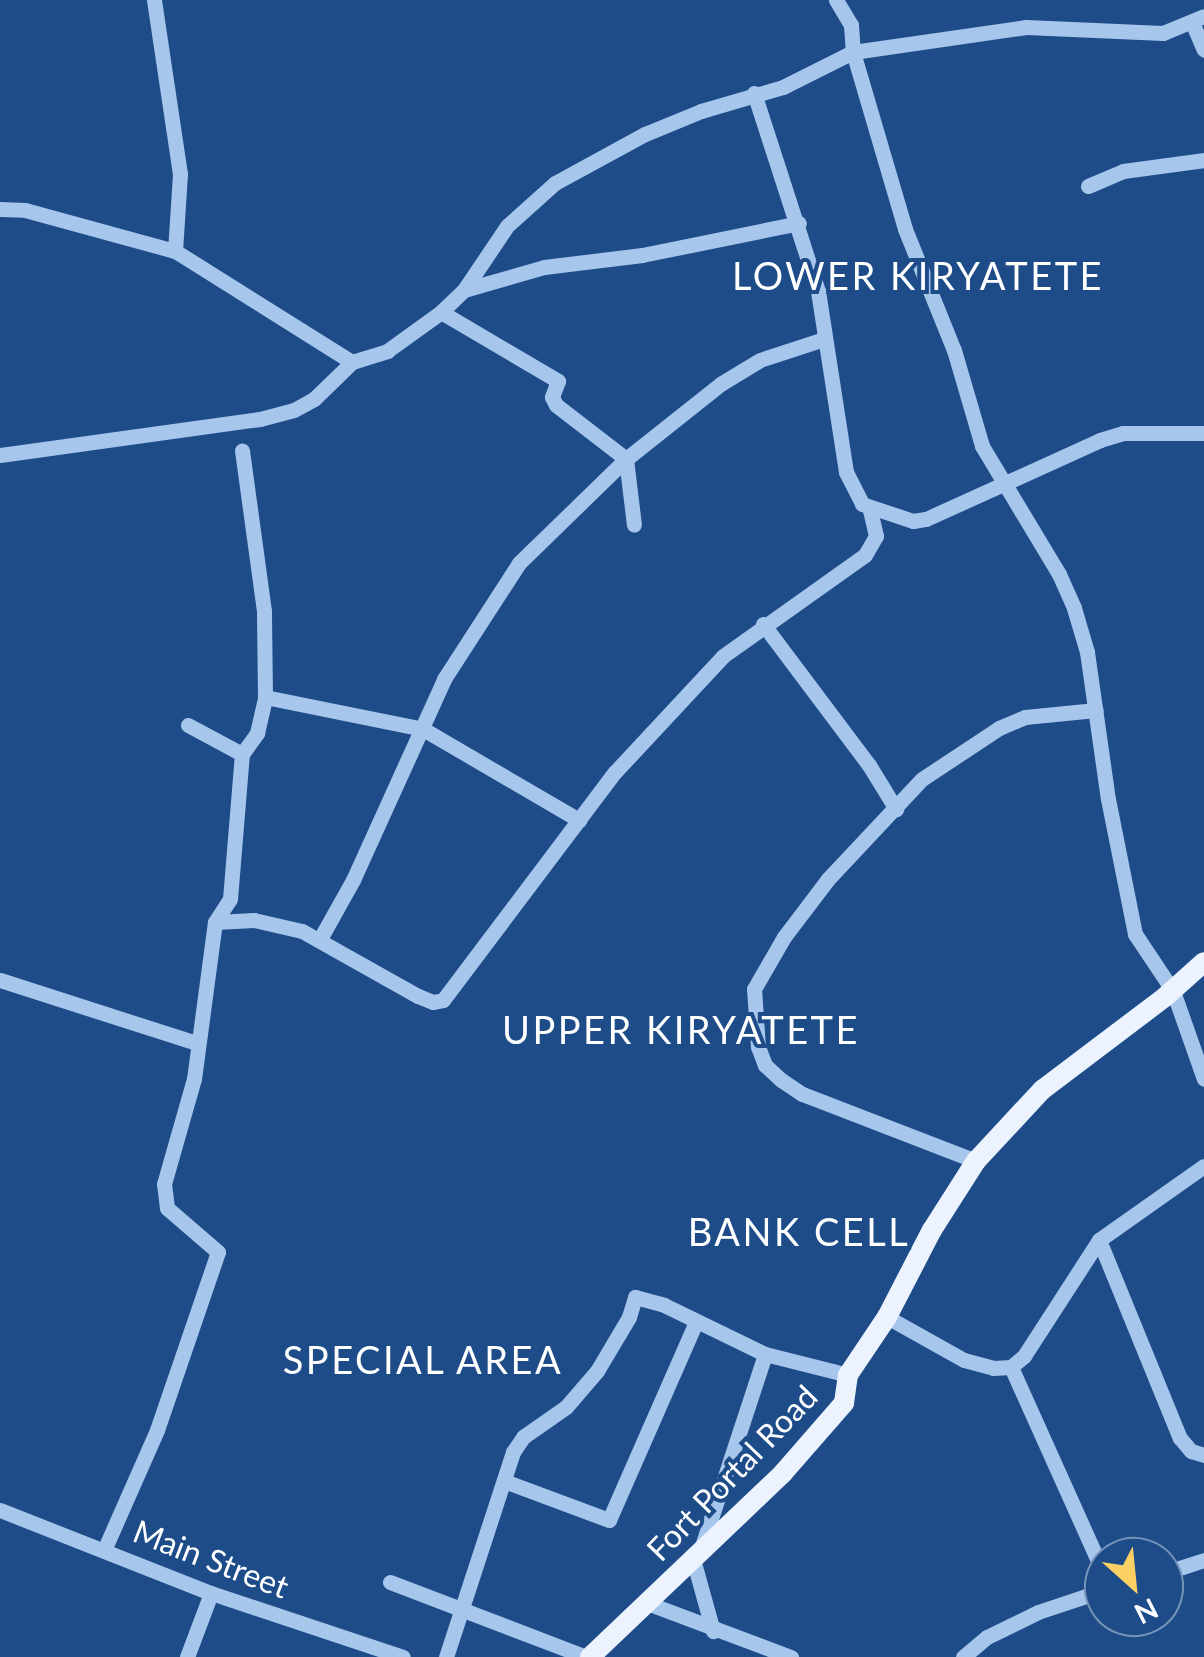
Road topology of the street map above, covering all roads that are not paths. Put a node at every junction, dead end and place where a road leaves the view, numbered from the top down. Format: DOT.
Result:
graph roads {
  1 [pos="154,0"];
  2 [pos="836,0"];
  3 [pos="1198,19"];
  4 [pos="1204,50"];
  5 [pos="853,52"];
  6 [pos="754,93"];
  7 [pos="1204,160"];
  8 [pos="1088,186"];
  9 [pos="0,209"];
  10 [pos="799,223"];
  11 [pos="174,251"];
  12 [pos="464,290"];
  13 [pos="441,312"];
  14 [pos="824,339"];
  15 [pos="352,362"];
  16 [pos="1204,433"];
  17 [pos="242,450"];
  18 [pos="0,455"];
  19 [pos="626,459"];
  20 [pos="1002,481"];
  21 [pos="870,509"];
  22 [pos="634,526"];
  23 [pos="763,624"];
  24 [pos="264,697"];
  25 [pos="1096,710"];
  26 [pos="188,724"];
  27 [pos="423,729"];
  28 [pos="242,754"];
  29 [pos="896,810"];
  30 [pos="579,820"];
  31 [pos="215,922"];
  32 [pos="320,939"];
  33 [pos="1204,962"];
  34 [pos="0,980"];
  35 [pos="1173,991"];
  36 [pos="196,1043"];
  37 [pos="1204,1079"];
  38 [pos="976,1161"];
  39 [pos="1204,1166"];
  40 [pos="1100,1240"];
  41 [pos="887,1317"];
  42 [pos="696,1322"];
  43 [pos="765,1354"];
  44 [pos="1011,1367"];
  45 [pos="848,1375"];
  46 [pos="1204,1455"];
  47 [pos="504,1481"];
  48 [pos="0,1510"];
  49 [pos="1087,1537"];
  50 [pos="105,1548"];
  51 [pos="698,1552"];
  52 [pos="390,1582"];
  53 [pos="211,1593"];
  54 [pos="1084,1598"];
  55 [pos="646,1603"];
  56 [pos="460,1609"];
  57 [pos="713,1631"];
  58 [pos="187,1657"];
  59 [pos="403,1657"];
  60 [pos="446,1657"];
  61 [pos="588,1657"];
  62 [pos="791,1657"];
  63 [pos="963,1657"];
  1 -- 11 [label="street"];
  2 -- 5 [label="street"];
  3 -- 4 [label="street"];
  3 -- 5 [label="street"];
  5 -- 6 [label="street"];
  5 -- 20 [label="street"];
  6 -- 10 [label="street"];
  6 -- 12 [label="street"];
  7 -- 8 [label="street"];
  9 -- 11 [label="street"];
  10 -- 12 [label="street"];
  10 -- 14 [label="street"];
  11 -- 15 [label="street"];
  12 -- 13 [label="street"];
  13 -- 15 [label="street"];
  13 -- 19 [label="street"];
  14 -- 19 [label="street"];
  14 -- 21 [label="street"];
  15 -- 18 [label="street"];
  16 -- 20 [label="street"];
  17 -- 24 [label="street"];
  19 -- 22 [label="street"];
  19 -- 27 [label="street"];
  20 -- 21 [label="street"];
  20 -- 25 [label="street"];
  21 -- 23 [label="street"];
  23 -- 29 [label="street"];
  23 -- 30 [label="street"];
  24 -- 27 [label="street"];
  24 -- 28 [label="street"];
  25 -- 29 [label="street"];
  25 -- 35 [label="street"];
  26 -- 28 [label="street"];
  27 -- 30 [label="street"];
  27 -- 32 [label="street"];
  28 -- 31 [label="street"];
  29 -- 38 [label="street"];
  30 -- 32 [label="street"];
  31 -- 32 [label="street"];
  31 -- 36 [label="street"];
  33 -- 35 [label="main road, Fort Portal Road"];
  34 -- 36 [label="street"];
  35 -- 37 [label="street"];
  35 -- 38 [label="main road, Fort Portal Road"];
  36 -- 50 [label="street"];
  38 -- 41 [label="main road, Fort Portal Road"];
  39 -- 40 [label="street"];
  40 -- 44 [label="street"];
  40 -- 46 [label="street"];
  41 -- 44 [label="street"];
  41 -- 45 [label="main road, Fort Portal Road"];
  42 -- 43 [label="street"];
  42 -- 47 [label="street"];
  42 -- 47 [label="street"];
  43 -- 45 [label="street"];
  43 -- 51 [label="street"];
  44 -- 49 [label="street"];
  45 -- 51 [label="main road, Fort Portal Road"];
  47 -- 56 [label="street"];
  48 -- 50 [label="street, Main Street"];
  50 -- 53 [label="street, Main Street"];
  51 -- 55 [label="main road, Fort Portal Road"];
  51 -- 57 [label="street"];
  52 -- 56 [label="street"];
  53 -- 58 [label="street"];
  53 -- 59 [label="street, Main Street"];
  54 -- 63 [label="street"];
  55 -- 57 [label="street"];
  55 -- 61 [label="main road, Fort Portal Road"];
  56 -- 60 [label="street"];
  56 -- 61 [label="street"];
  57 -- 62 [label="street"];
}
